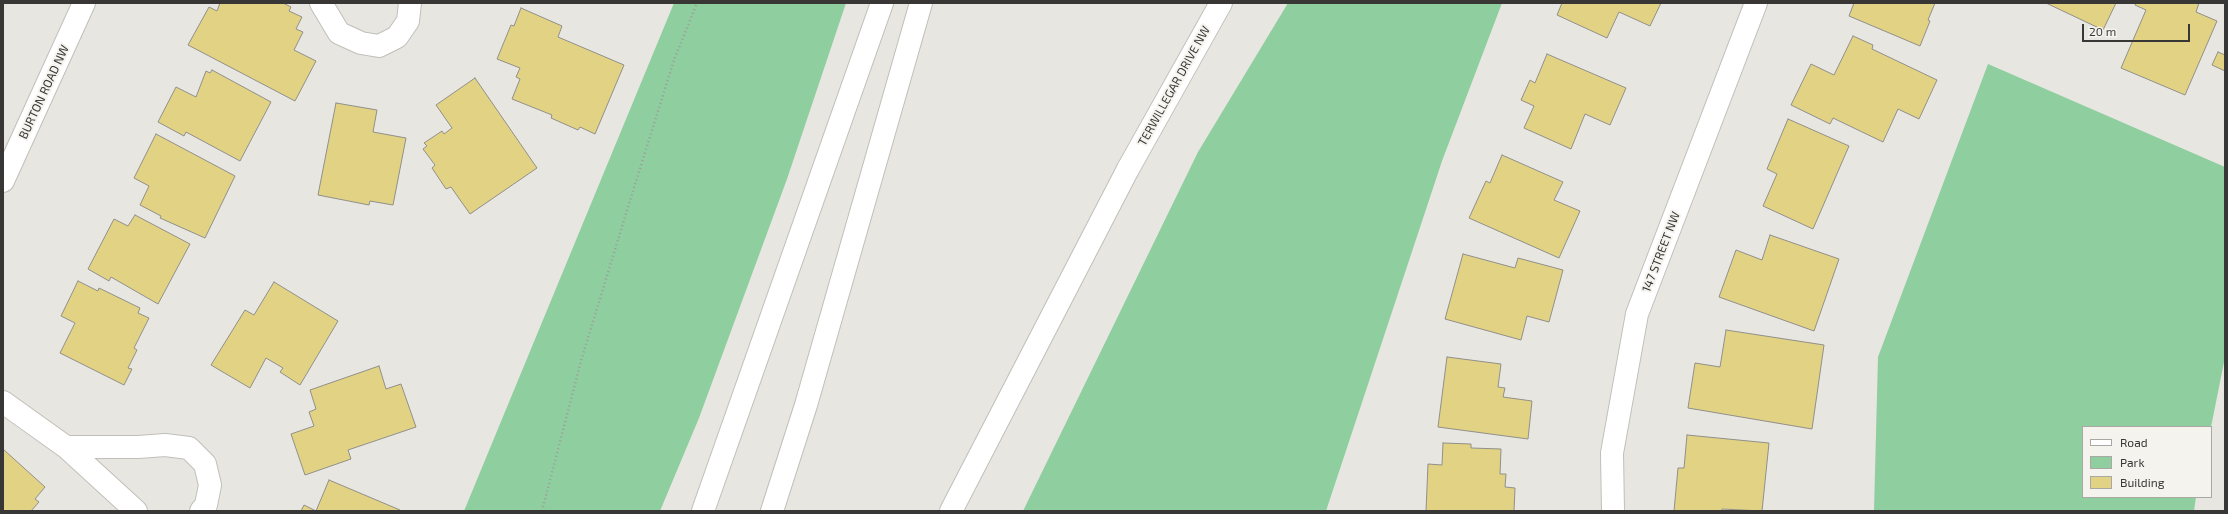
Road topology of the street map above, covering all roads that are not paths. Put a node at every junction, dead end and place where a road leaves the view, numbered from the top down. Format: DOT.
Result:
graph roads {
  1 [pos="84,3"];
  2 [pos="321,3"];
  3 [pos="410,3"];
  4 [pos="882,3"];
  5 [pos="921,3"];
  6 [pos="1221,3"];
  7 [pos="1756,3"];
  8 [pos="3,181"];
  9 [pos="3,402"];
  10 [pos="66,447"];
  11 [pos="136,511"];
  12 [pos="201,511"];
  13 [pos="703,511"];
  14 [pos="772,511"];
  15 [pos="951,511"];
  16 [pos="1613,511"];
  1 -- 8 [label="main road, BURTON ROAD NW"];
  2 -- 3 [label="main road"];
  4 -- 13 [label="main road"];
  5 -- 14 [label="main road"];
  6 -- 15 [label="main road, TERWILLEGAR DRIVE NW"];
  7 -- 16 [label="main road, 147 STREET NW"];
  9 -- 10 [label="main road"];
  10 -- 11 [label="main road"];
  10 -- 12 [label="main road"];
}
